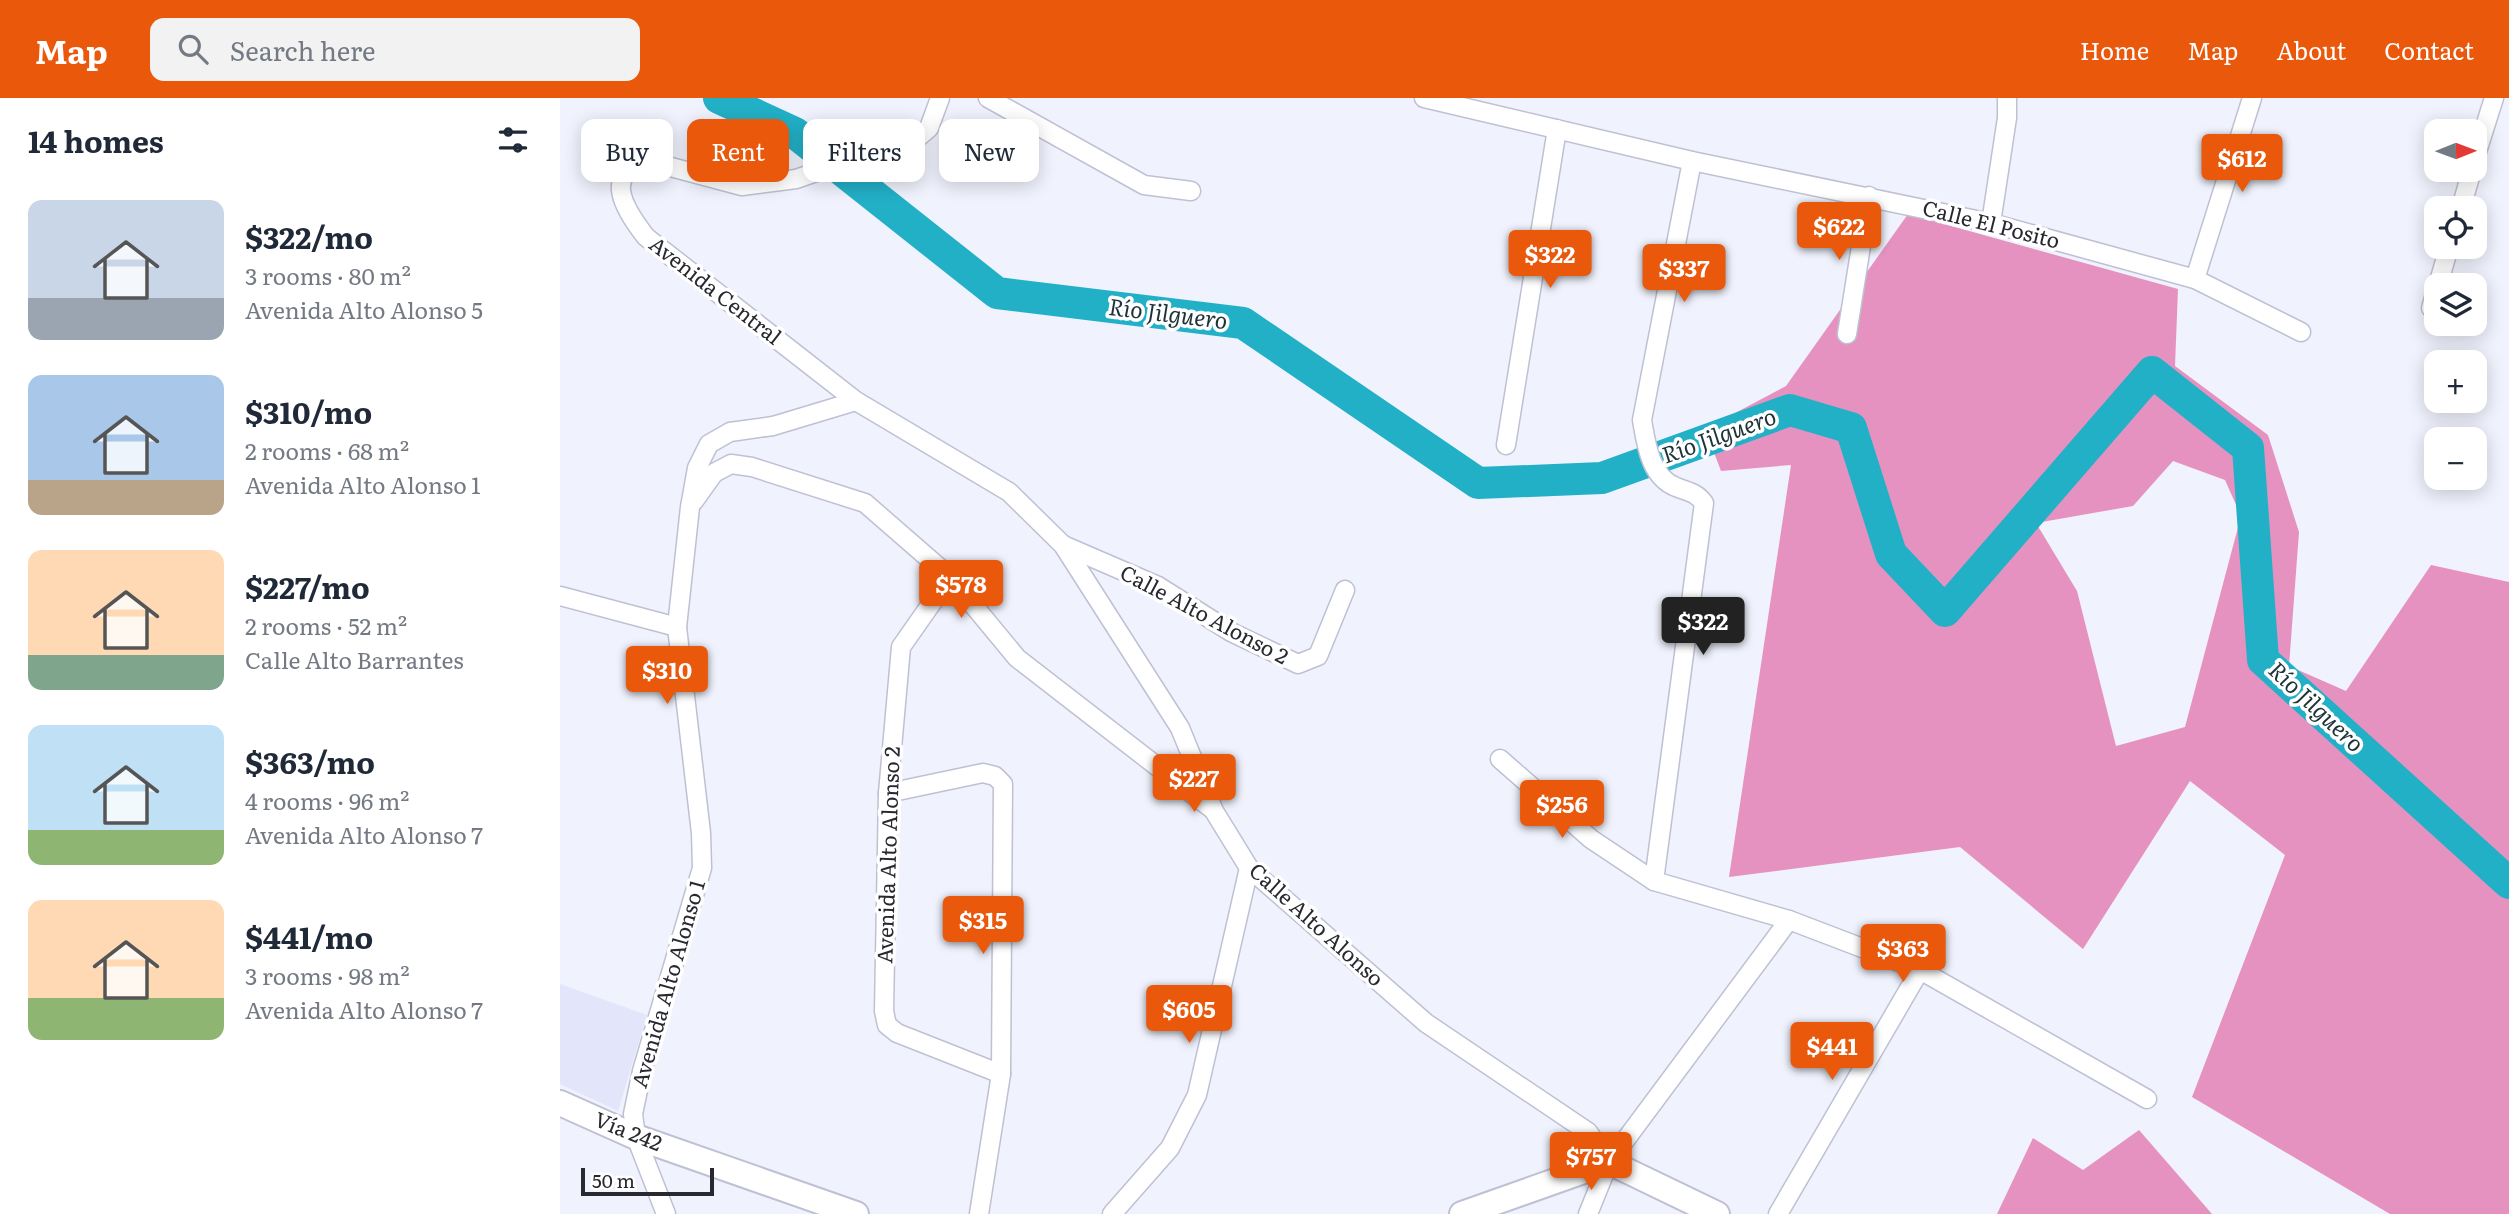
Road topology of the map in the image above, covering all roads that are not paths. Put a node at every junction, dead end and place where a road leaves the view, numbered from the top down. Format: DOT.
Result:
graph roads {
  1 [pos="940,98"];
  2 [pos="988,98"];
  3 [pos="1424,98"];
  4 [pos="2007,98"];
  5 [pos="2252,98"];
  6 [pos="2494,98"];
  7 [pos="2487,120"];
  8 [pos="1556,130"];
  9 [pos="1692,161"];
  10 [pos="1191,191"];
  11 [pos="1868,196"];
  12 [pos="1991,223"];
  13 [pos="2195,279"];
  14 [pos="2301,332"];
  15 [pos="1847,334"];
  16 [pos="856,401"];
  17 [pos="1506,445"];
  18 [pos="690,507"];
  19 [pos="1063,545"];
  20 [pos="950,577"];
  21 [pos="1345,590"];
  22 [pos="560,596"];
  23 [pos="677,627"];
  24 [pos="1500,760"];
  25 [pos="888,793"];
  26 [pos="1214,811"];
  27 [pos="1250,868"];
  28 [pos="1654,881"];
  29 [pos="1789,920"];
  30 [pos="1920,970"];
  31 [pos="1001,1074"];
  32 [pos="2147,1099"];
  33 [pos="560,1103"];
  34 [pos="636,1138"];
  35 [pos="1609,1162"];
  36 [pos="666,1214"];
  37 [pos="856,1214"];
  38 [pos="979,1214"];
  39 [pos="1112,1214"];
  40 [pos="1462,1214"];
  41 [pos="1588,1214"];
  42 [pos="1717,1214"];
  43 [pos="1778,1214"];
  1 -- 16 [label="street, Avenida Central"];
  2 -- 10 [label="street"];
  3 -- 8 [label="street, Calle El Posito"];
  4 -- 12 [label="street"];
  5 -- 13 [label="street"];
  6 -- 7 [label="street"];
  8 -- 9 [label="street, Calle El Posito"];
  8 -- 17 [label="street"];
  9 -- 11 [label="street, Calle El Posito"];
  9 -- 28 [label="street"];
  11 -- 12 [label="street, Calle El Posito"];
  11 -- 15 [label="street"];
  12 -- 13 [label="street, Calle El Posito"];
  13 -- 14 [label="street, Calle El Posito"];
  16 -- 18 [label="street, Avenida Alto Alonso 1"];
  16 -- 19 [label="street, Calle Alto Alonso"];
  18 -- 20 [label="street"];
  18 -- 23 [label="street, Avenida Alto Alonso 1"];
  19 -- 21 [label="street, Calle Alto Alonso 2"];
  19 -- 26 [label="street, Calle Alto Alonso"];
  20 -- 25 [label="street, Avenida Alto Alonso 2"];
  20 -- 26 [label="street"];
  22 -- 23 [label="street"];
  23 -- 34 [label="street, Avenida Alto Alonso 1"];
  24 -- 28 [label="street"];
  25 -- 31 [label="street, Avenida Alto Alonso 2"];
  25 -- 31 [label="street"];
  26 -- 27 [label="street, Calle Alto Alonso"];
  27 -- 35 [label="street, Calle Alto Alonso"];
  27 -- 39 [label="street"];
  28 -- 29 [label="street"];
  29 -- 30 [label="street"];
  29 -- 35 [label="street"];
  30 -- 32 [label="street"];
  30 -- 43 [label="street"];
  31 -- 38 [label="street"];
  33 -- 34 [label="main road, Vía 242"];
  34 -- 36 [label="street"];
  34 -- 37 [label="main road, Vía 242"];
  35 -- 40 [label="main road"];
  35 -- 41 [label="street"];
  35 -- 42 [label="main road"];
}
